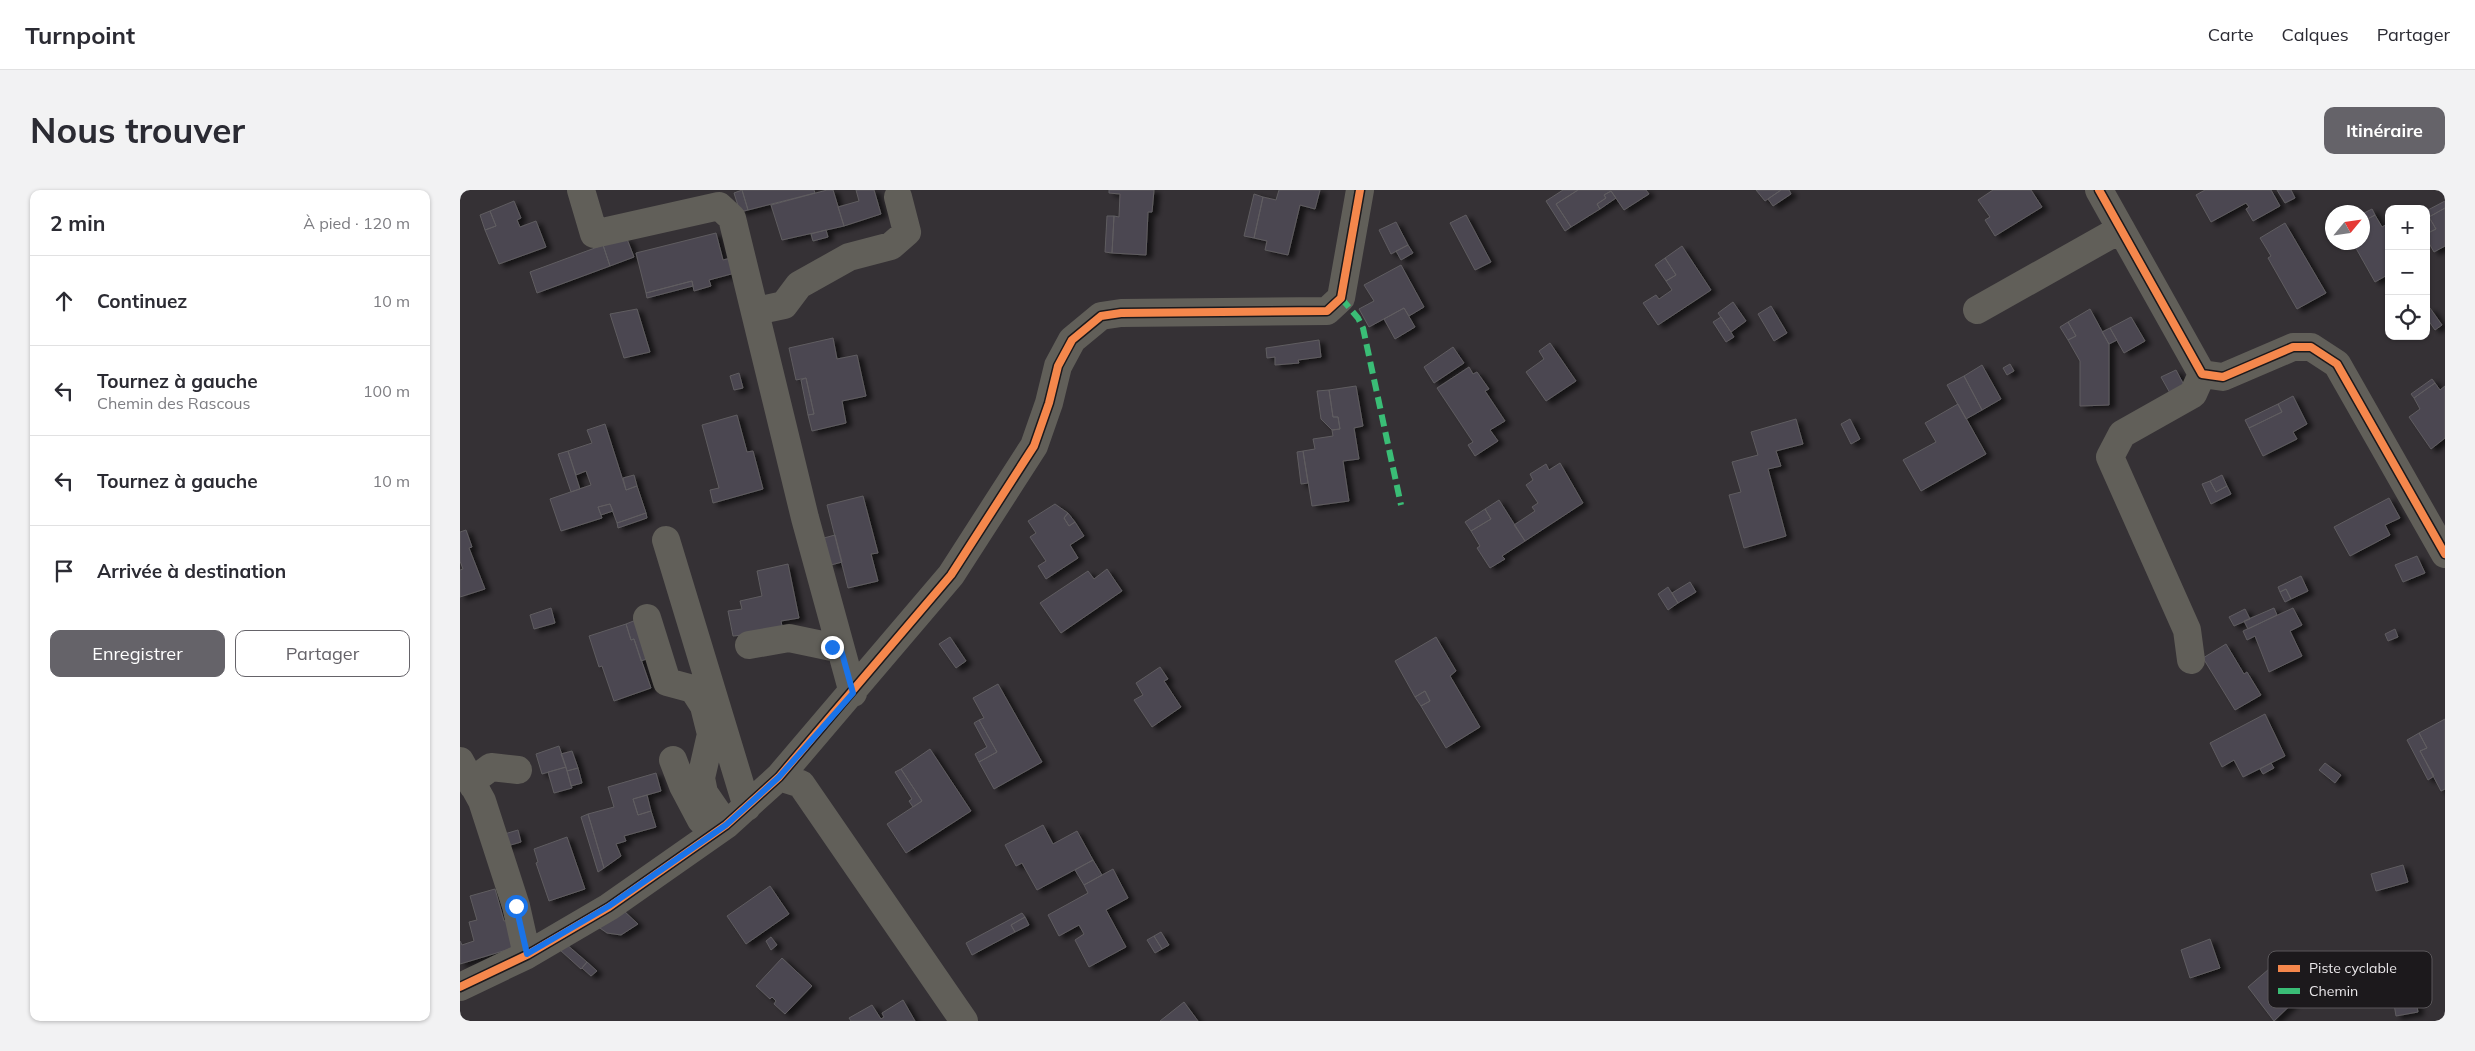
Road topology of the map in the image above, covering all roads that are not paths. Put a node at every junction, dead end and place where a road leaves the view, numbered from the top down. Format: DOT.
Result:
graph roads {
  1 [pos="581,190"];
  2 [pos="1360,190"];
  3 [pos="2099,190"];
  4 [pos="898,196"];
  5 [pos="2120,229"];
  6 [pos="1977,310"];
  7 [pos="756,311"];
  8 [pos="2202,374"];
  9 [pos="666,540"];
  10 [pos="2445,554"];
  11 [pos="647,618"];
  12 [pos="749,645"];
  13 [pos="840,646"];
  14 [pos="2191,660"];
  15 [pos="853,693"];
  16 [pos="673,760"];
  17 [pos="460,762"];
  18 [pos="518,770"];
  19 [pos="779,777"];
  20 [pos="473,786"];
  21 [pos="747,807"];
  22 [pos="718,831"];
  23 [pos="527,954"];
  24 [pos="460,987"];
  25 [pos="964,1021"];
  1 -- 7 [label="street"];
  2 -- 15 [label="street"];
  3 -- 5 [label="street"];
  4 -- 7 [label="street"];
  5 -- 6 [label="street"];
  5 -- 8 [label="street"];
  7 -- 13 [label="street"];
  8 -- 10 [label="street"];
  8 -- 14 [label="street"];
  9 -- 21 [label="street"];
  11 -- 22 [label="street"];
  12 -- 13 [label="street"];
  13 -- 15 [label="street"];
  15 -- 19 [label="street"];
  16 -- 22 [label="street"];
  17 -- 20 [label="street"];
  18 -- 20 [label="street"];
  19 -- 21 [label="street"];
  19 -- 25 [label="street"];
  20 -- 23 [label="street"];
  21 -- 22 [label="street"];
  22 -- 23 [label="street"];
  23 -- 24 [label="street"];
}
